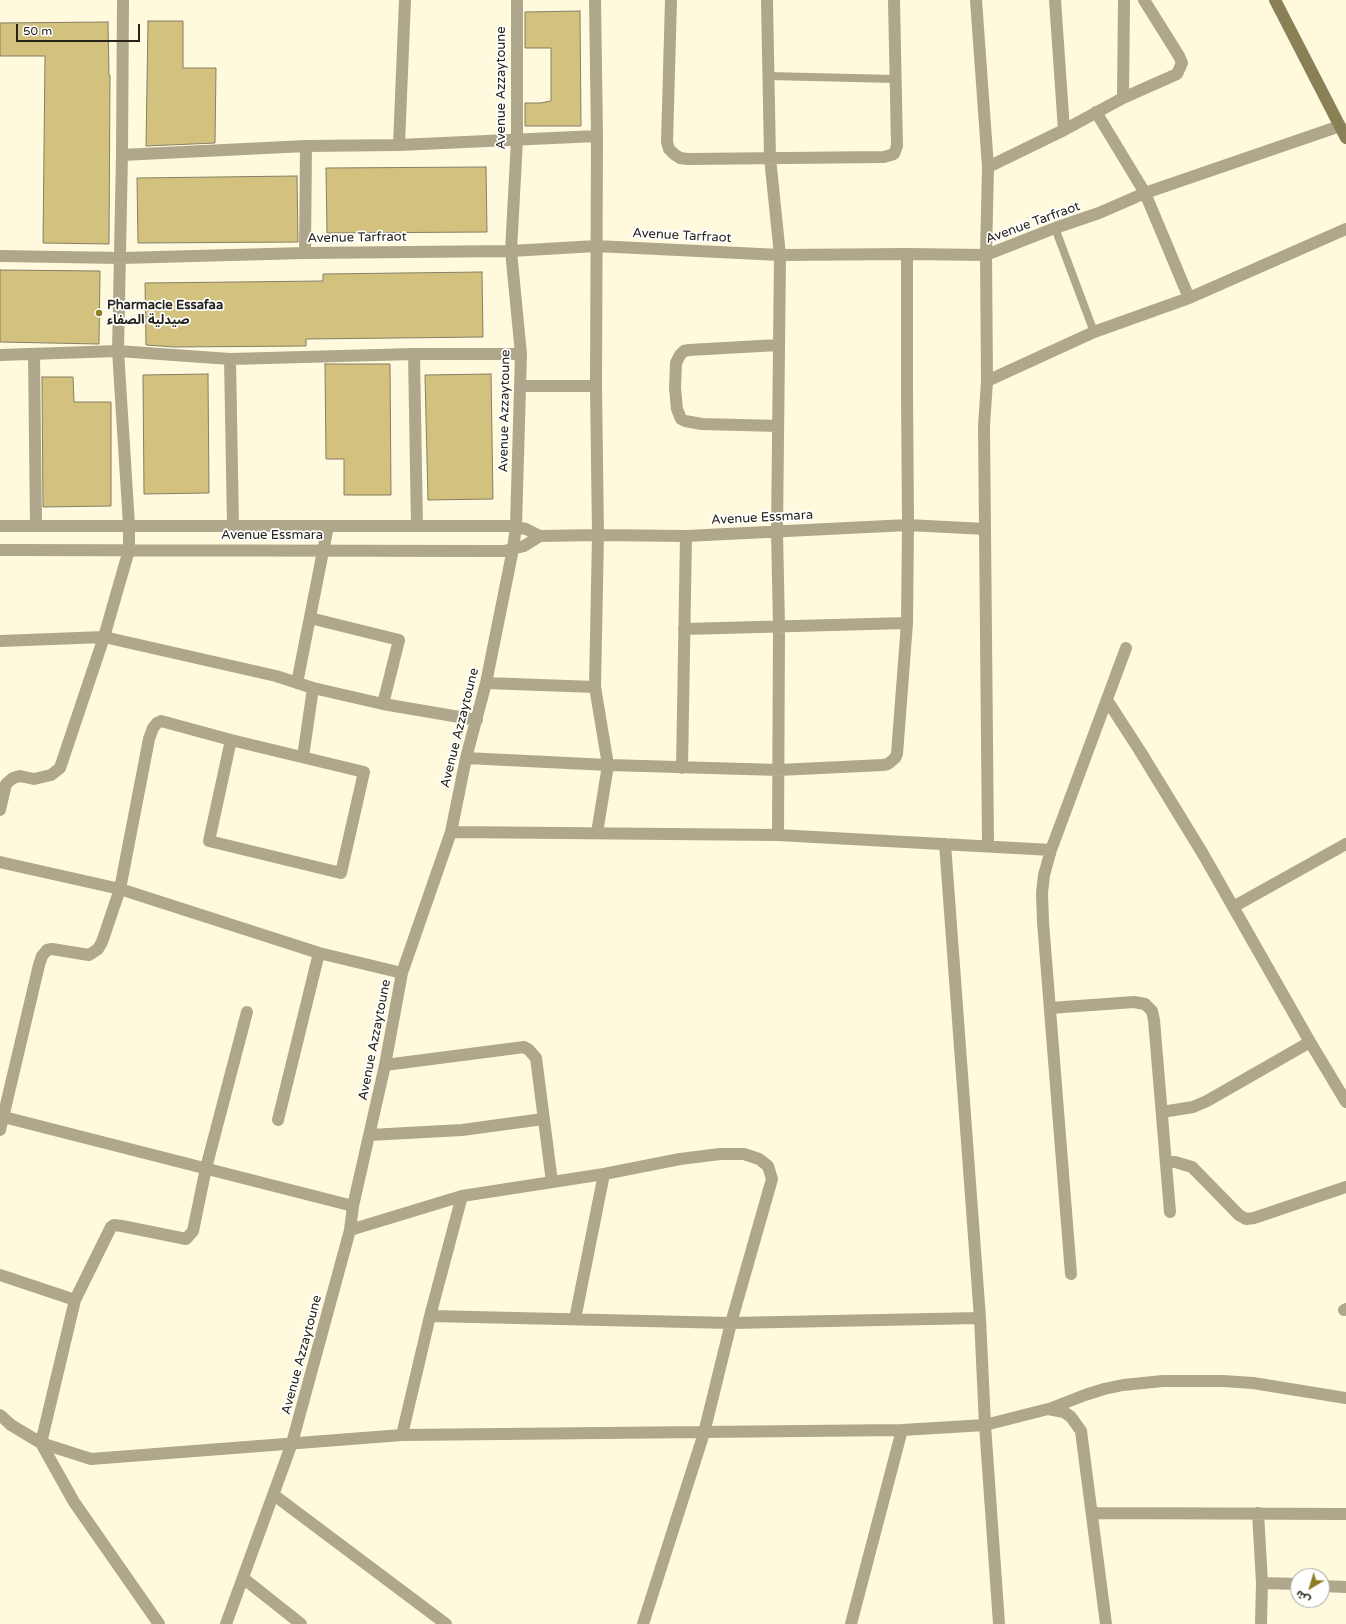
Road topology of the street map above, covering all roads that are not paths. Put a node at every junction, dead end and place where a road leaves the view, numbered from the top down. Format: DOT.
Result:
graph roads {
  1 [pos="123,0"];
  2 [pos="405,0"];
  3 [pos="516,0"];
  4 [pos="595,0"];
  5 [pos="671,0"];
  6 [pos="767,0"];
  7 [pos="894,0"];
  8 [pos="976,0"];
  9 [pos="1055,0"];
  10 [pos="1124,0"];
  11 [pos="1144,0"];
  12 [pos="1275,0"];
  13 [pos="769,76"];
  14 [pos="895,79"];
  15 [pos="1123,98"];
  16 [pos="1096,112"];
  17 [pos="1340,126"];
  18 [pos="1064,130"];
  19 [pos="597,136"];
  20 [pos="1346,138"];
  21 [pos="517,140"];
  22 [pos="399,145"];
  23 [pos="306,146"];
  24 [pos="122,155"];
  25 [pos="770,158"];
  26 [pos="988,167"];
  27 [pos="1145,193"];
  28 [pos="1055,228"];
  29 [pos="1346,229"];
  30 [pos="596,246"];
  31 [pos="511,251"];
  32 [pos="305,253"];
  33 [pos="907,254"];
  34 [pos="780,255"];
  35 [pos="986,255"];
  36 [pos="0,256"];
  37 [pos="121,258"];
  38 [pos="1189,298"];
  39 [pos="1094,332"];
  40 [pos="778,345"];
  41 [pos="118,351"];
  42 [pos="34,354"];
  43 [pos="414,354"];
  44 [pos="520,354"];
  45 [pos="0,355"];
  46 [pos="230,359"];
  47 [pos="987,381"];
  48 [pos="520,386"];
  49 [pos="596,386"];
  50 [pos="778,426"];
  51 [pos="129,525"];
  52 [pos="908,525"];
  53 [pos="0,526"];
  54 [pos="36,526"];
  55 [pos="233,526"];
  56 [pos="328,526"];
  57 [pos="417,526"];
  58 [pos="516,526"];
  59 [pos="985,528"];
  60 [pos="777,531"];
  61 [pos="598,534"];
  62 [pos="540,536"];
  63 [pos="686,536"];
  64 [pos="513,549"];
  65 [pos="0,550"];
  66 [pos="129,550"];
  67 [pos="323,551"];
  68 [pos="310,618"];
  69 [pos="907,624"];
  70 [pos="779,626"];
  71 [pos="684,628"];
  72 [pos="104,637"];
  73 [pos="0,641"];
  74 [pos="1126,648"];
  75 [pos="297,683"];
  76 [pos="486,683"];
  77 [pos="595,687"];
  78 [pos="313,688"];
  79 [pos="1106,700"];
  80 [pos="384,704"];
  81 [pos="477,720"];
  82 [pos="230,740"];
  83 [pos="303,757"];
  84 [pos="466,758"];
  85 [pos="608,765"];
  86 [pos="682,768"];
  87 [pos="779,770"];
  88 [pos="0,810"];
  89 [pos="450,832"];
  90 [pos="597,833"];
  91 [pos="778,835"];
  92 [pos="945,844"];
  93 [pos="1346,844"];
  94 [pos="988,845"];
  95 [pos="1051,850"];
  96 [pos="0,862"];
  97 [pos="120,889"];
  98 [pos="1233,907"];
  99 [pos="319,954"];
  100 [pos="402,973"];
  101 [pos="1050,1008"];
  102 [pos="246,1012"];
  103 [pos="1310,1042"];
  104 [pos="385,1064"];
  105 [pos="1346,1102"];
  106 [pos="1162,1112"];
  107 [pos="2,1116"];
  108 [pos="543,1119"];
  109 [pos="278,1120"];
  110 [pos="0,1130"];
  111 [pos="370,1135"];
  112 [pos="1166,1162"];
  113 [pos="206,1168"];
  114 [pos="604,1174"];
  115 [pos="552,1182"];
  116 [pos="1346,1188"];
  117 [pos="462,1196"];
  118 [pos="353,1206"];
  119 [pos="1170,1212"];
  120 [pos="350,1230"];
  121 [pos="1071,1274"];
  122 [pos="0,1275"];
  123 [pos="75,1300"];
  124 [pos="430,1316"];
  125 [pos="980,1318"];
  126 [pos="575,1320"];
  127 [pos="731,1323"];
  128 [pos="1346,1398"];
  129 [pos="1048,1409"];
  130 [pos="0,1415"];
  131 [pos="985,1424"];
  132 [pos="902,1430"];
  133 [pos="704,1433"];
  134 [pos="402,1435"];
  135 [pos="41,1443"];
  136 [pos="292,1443"];
  137 [pos="274,1495"];
  138 [pos="1092,1513"];
  139 [pos="1258,1513"];
  140 [pos="1346,1514"];
  141 [pos="243,1578"];
  142 [pos="1262,1583"];
  143 [pos="1290,1584"];
  144 [pos="1330,1586"];
  145 [pos="1346,1587"];
  146 [pos="159,1624"];
  147 [pos="226,1624"];
  148 [pos="301,1624"];
  149 [pos="446,1624"];
  150 [pos="643,1624"];
  151 [pos="851,1624"];
  152 [pos="999,1624"];
  153 [pos="1106,1624"];
  154 [pos="1261,1624"];
  1 -- 24 [label="street"];
  2 -- 22 [label="street"];
  3 -- 21 [label="street, Avenue Azzaytoune"];
  4 -- 19 [label="street"];
  5 -- 25 [label="street"];
  6 -- 13 [label="street"];
  7 -- 14 [label="street"];
  8 -- 26 [label="street"];
  9 -- 18 [label="street"];
  10 -- 15 [label="street"];
  11 -- 15 [label="street"];
  12 -- 17 [label="street"];
  13 -- 14 [label="lane"];
  13 -- 25 [label="street"];
  14 -- 25 [label="street"];
  15 -- 16 [label="street"];
  16 -- 18 [label="street"];
  16 -- 27 [label="street"];
  17 -- 20 [label="street"];
  17 -- 27 [label="street, Avenue Tarfraot"];
  18 -- 26 [label="street"];
  19 -- 21 [label="street"];
  19 -- 30 [label="street"];
  21 -- 22 [label="street"];
  21 -- 31 [label="street, Avenue Azzaytoune"];
  22 -- 23 [label="street"];
  23 -- 24 [label="street"];
  23 -- 32 [label="street"];
  24 -- 37 [label="street"];
  25 -- 34 [label="street"];
  26 -- 35 [label="street"];
  27 -- 28 [label="street, Avenue Tarfraot"];
  27 -- 38 [label="street"];
  28 -- 35 [label="street, Avenue Tarfraot"];
  28 -- 39 [label="lane"];
  29 -- 38 [label="street"];
  30 -- 31 [label="street, Avenue Tarfraot"];
  30 -- 34 [label="street, Avenue Tarfraot"];
  30 -- 49 [label="street"];
  31 -- 32 [label="street, Avenue Tarfraot"];
  31 -- 44 [label="street, Avenue Azzaytoune"];
  32 -- 37 [label="street, Avenue Tarfraot"];
  33 -- 34 [label="street, Avenue Tarfraot"];
  33 -- 35 [label="street, Avenue Tarfraot"];
  33 -- 52 [label="street"];
  34 -- 40 [label="street"];
  35 -- 47 [label="street"];
  36 -- 37 [label="street, Avenue Tarfraot"];
  37 -- 41 [label="street"];
  38 -- 39 [label="street"];
  39 -- 47 [label="street"];
  40 -- 50 [label="street"];
  40 -- 50 [label="street"];
  41 -- 42 [label="street"];
  41 -- 46 [label="street"];
  41 -- 51 [label="street"];
  42 -- 45 [label="street"];
  42 -- 54 [label="street"];
  43 -- 44 [label="street"];
  43 -- 46 [label="street"];
  43 -- 57 [label="street"];
  44 -- 48 [label="street, Avenue Azzaytoune"];
  46 -- 55 [label="street"];
  47 -- 59 [label="street"];
  48 -- 49 [label="street"];
  48 -- 58 [label="street, Avenue Azzaytoune"];
  49 -- 61 [label="street"];
  50 -- 60 [label="street"];
  51 -- 54 [label="street, Avenue Essmara"];
  51 -- 55 [label="street, Avenue Essmara"];
  51 -- 66 [label="street"];
  52 -- 59 [label="street, Avenue Essmara"];
  52 -- 60 [label="street, Avenue Essmara"];
  52 -- 69 [label="street"];
  53 -- 54 [label="street, Avenue Essmara"];
  55 -- 56 [label="street, Avenue Essmara"];
  56 -- 57 [label="street, Avenue Essmara"];
  56 -- 67 [label="street"];
  57 -- 58 [label="street, Avenue Essmara"];
  58 -- 62 [label="street, Avenue Essmara"];
  58 -- 64 [label="street, Avenue Azzaytoune"];
  59 -- 94 [label="street"];
  60 -- 63 [label="street, Avenue Essmara"];
  60 -- 70 [label="street"];
  61 -- 62 [label="street, Avenue Essmara"];
  61 -- 63 [label="street, Avenue Essmara"];
  61 -- 77 [label="street"];
  62 -- 64 [label="street, Avenue Essmara"];
  63 -- 71 [label="street"];
  64 -- 67 [label="street, Avenue Essmara"];
  64 -- 76 [label="street, Avenue Azzaytoune"];
  65 -- 66 [label="street, Avenue Essmara"];
  66 -- 67 [label="street, Avenue Essmara"];
  66 -- 72 [label="street"];
  67 -- 68 [label="street"];
  68 -- 75 [label="street"];
  68 -- 80 [label="street"];
  69 -- 70 [label="street"];
  69 -- 87 [label="street"];
  70 -- 71 [label="street"];
  70 -- 87 [label="street"];
  71 -- 86 [label="street"];
  72 -- 73 [label="street"];
  72 -- 75 [label="street"];
  72 -- 88 [label="street"];
  74 -- 79 [label="street"];
  75 -- 78 [label="street"];
  76 -- 77 [label="street"];
  76 -- 81 [label="street, Avenue Azzaytoune"];
  77 -- 85 [label="street"];
  78 -- 80 [label="street"];
  78 -- 83 [label="street"];
  79 -- 95 [label="street"];
  79 -- 98 [label="street"];
  80 -- 81 [label="street"];
  81 -- 84 [label="street, Avenue Azzaytoune"];
  82 -- 83 [label="street"];
  82 -- 83 [label="street"];
  82 -- 97 [label="street"];
  84 -- 85 [label="street"];
  84 -- 89 [label="street, Avenue Azzaytoune"];
  85 -- 86 [label="street"];
  85 -- 90 [label="street"];
  86 -- 87 [label="street"];
  87 -- 91 [label="street"];
  89 -- 90 [label="street"];
  89 -- 100 [label="street, Avenue Azzaytoune"];
  90 -- 91 [label="street"];
  91 -- 92 [label="street"];
  92 -- 94 [label="street"];
  92 -- 125 [label="street"];
  93 -- 98 [label="street"];
  94 -- 95 [label="street"];
  95 -- 101 [label="street"];
  96 -- 97 [label="street"];
  97 -- 99 [label="street"];
  97 -- 107 [label="street"];
  98 -- 103 [label="street"];
  99 -- 100 [label="street"];
  99 -- 109 [label="street"];
  100 -- 104 [label="street, Avenue Azzaytoune"];
  101 -- 106 [label="street"];
  101 -- 121 [label="street"];
  102 -- 113 [label="street"];
  103 -- 105 [label="street"];
  103 -- 106 [label="street"];
  104 -- 108 [label="street"];
  104 -- 111 [label="street, Avenue Azzaytoune"];
  106 -- 112 [label="street"];
  107 -- 110 [label="street"];
  107 -- 113 [label="street"];
  108 -- 111 [label="street"];
  108 -- 115 [label="street"];
  111 -- 118 [label="street, Avenue Azzaytoune"];
  112 -- 116 [label="street"];
  112 -- 119 [label="street"];
  113 -- 118 [label="street"];
  113 -- 123 [label="street"];
  114 -- 115 [label="street"];
  114 -- 126 [label="street"];
  114 -- 127 [label="street"];
  115 -- 117 [label="street"];
  117 -- 120 [label="street"];
  117 -- 124 [label="street"];
  118 -- 120 [label="street, Avenue Azzaytoune"];
  120 -- 136 [label="street, Avenue Azzaytoune"];
  122 -- 123 [label="street"];
  123 -- 135 [label="street"];
  124 -- 126 [label="street"];
  124 -- 134 [label="street"];
  125 -- 127 [label="street"];
  125 -- 131 [label="street"];
  126 -- 127 [label="street"];
  127 -- 133 [label="street"];
  128 -- 129 [label="street"];
  129 -- 131 [label="street"];
  129 -- 138 [label="street"];
  130 -- 135 [label="street"];
  131 -- 132 [label="street"];
  131 -- 152 [label="street"];
  132 -- 133 [label="street"];
  132 -- 151 [label="street"];
  133 -- 134 [label="street"];
  133 -- 150 [label="street"];
  134 -- 136 [label="street"];
  135 -- 136 [label="street"];
  135 -- 146 [label="street"];
  136 -- 137 [label="street, Avenue Azzaytoune"];
  137 -- 141 [label="street, Avenue Azzaytoune"];
  137 -- 149 [label="street"];
  138 -- 139 [label="street"];
  138 -- 153 [label="street"];
  139 -- 140 [label="street"];
  139 -- 142 [label="street"];
  141 -- 147 [label="street, Avenue Azzaytoune"];
  141 -- 148 [label="street"];
  142 -- 143 [label="street"];
  142 -- 154 [label="street"];
  144 -- 145 [label="street"];
}
